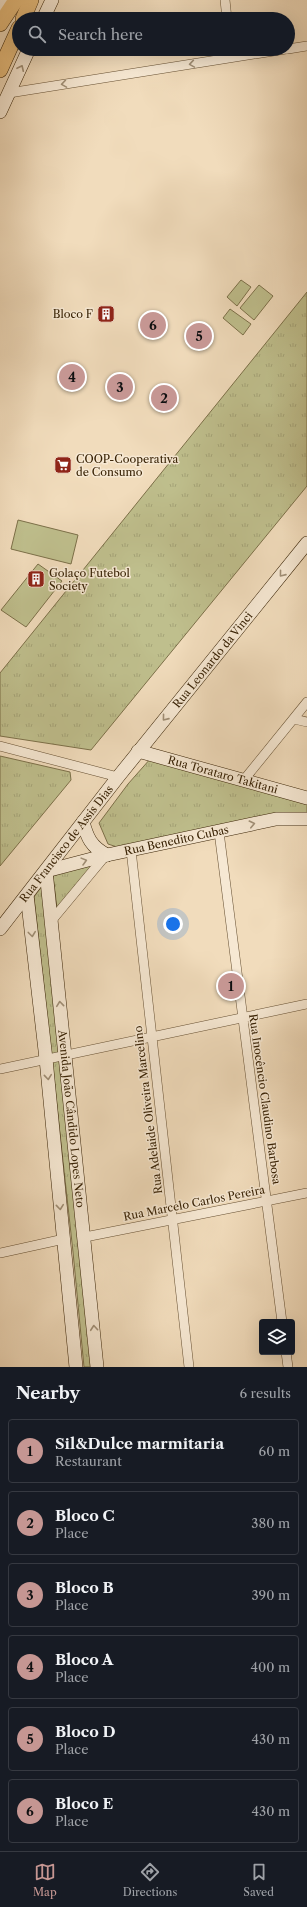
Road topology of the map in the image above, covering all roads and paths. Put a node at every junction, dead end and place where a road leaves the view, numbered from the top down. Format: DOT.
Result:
graph roads {
  1 [pos="5,0"];
  2 [pos="16,0"];
  3 [pos="31,0"];
  4 [pos="52,0"];
  5 [pos="225,0"];
  6 [pos="0,12"];
  7 [pos="26,12"];
  8 [pos="46,12"];
  9 [pos="226,12"];
  10 [pos="0,24"];
  11 [pos="12,43"];
  12 [pos="307,46"];
  13 [pos="295,48"];
  14 [pos="26,56"];
  15 [pos="213,56"];
  16 [pos="0,70"];
  17 [pos="9,92"];
  18 [pos="0,112"];
  19 [pos="307,543"];
  20 [pos="307,702"];
  21 [pos="294,719"];
  22 [pos="307,722"];
  23 [pos="0,746"];
  24 [pos="138,751"];
  25 [pos="118,776"];
  26 [pos="243,781"];
  27 [pos="307,798"];
  28 [pos="83,822"];
  29 [pos="307,822"];
  30 [pos="219,832"];
  31 [pos="131,850"];
  32 [pos="107,855"];
  33 [pos="46,871"];
  34 [pos="27,895"];
  35 [pos="52,920"];
  36 [pos="0,929"];
  37 [pos="307,1004"];
  38 [pos="242,1017"];
  39 [pos="151,1037"];
  40 [pos="65,1054"];
  41 [pos="46,1059"];
  42 [pos="0,1069"];
  43 [pos="307,1193"];
  44 [pos="266,1201"];
  45 [pos="173,1218"];
  46 [pos="85,1237"];
  47 [pos="64,1239"];
  48 [pos="0,1253"];
  49 [pos="282,1319"];
  50 [pos="286,1355"];
  51 [pos="76,1367"];
  52 [pos="97,1367"];
  53 [pos="189,1367"];
  54 [pos="288,1367"];
  1 -- 6 [label="street"];
  2 -- 10 [label="main road"];
  3 -- 7 [label="main road"];
  4 -- 8 [label="street"];
  5 -- 9 [label="street"];
  11 -- 16 [label="main road"];
  12 -- 13 [label="street"];
  17 -- 14 [label="street, one-way"];
  15 -- 17 [label="street, one-way"];
  17 -- 18 [label="street"];
  19 -- 24 [label="street, Rua Leonardo da Vinci, one-way"];
  20 -- 21 [label="street"];
  21 -- 22 [label="street"];
  21 -- 26 [label="street"];
  23 -- 25 [label="street"];
  24 -- 25 [label="street, Rua Leonardo da Vinci"];
  24 -- 26 [label="street, Rua Torataro Takitani"];
  25 -- 28 [label="street, Rua Francisco de Assis Dias"];
  26 -- 27 [label="street, Rua Torataro Takitani"];
  28 -- 32 [label="street"];
  28 -- 33 [label="street, Rua Francisco de Assis Dias"];
  30 -- 29 [label="street, Rua Benedito Cubas, one-way"];
  30 -- 31 [label="street, Rua Benedito Cubas"];
  30 -- 38 [label="street, Rua Inocêncio Claudino Barbosa"];
  31 -- 32 [label="street, Rua Benedito Cubas"];
  31 -- 39 [label="street, Rua Adelaide Oliveira Marcelino"];
  33 -- 32 [label="street, Rua Benedito Cubas, one-way"];
  32 -- 35 [label="street"];
  33 -- 34 [label="street, Rua Francisco de Assis Dias"];
  33 -- 35 [label="street, Avenida João Cândido Lopes Neto"];
  34 -- 36 [label="street, Rua Francisco de Assis Dias"];
  34 -- 41 [label="street, Avenida João Cândido Lopes Neto, one-way"];
  40 -- 35 [label="street, Avenida João Cândido Lopes Neto, one-way"];
  37 -- 38 [label="street"];
  38 -- 39 [label="street"];
  38 -- 44 [label="street, Rua Inocêncio Claudino Barbosa"];
  39 -- 40 [label="street"];
  39 -- 45 [label="street, Rua Adelaide Oliveira Marcelino"];
  40 -- 41 [label="street"];
  40 -- 46 [label="street, Avenida João Cândido Lopes Neto"];
  41 -- 42 [label="street"];
  41 -- 47 [label="street, Avenida João Cândido Lopes Neto, one-way"];
  43 -- 44 [label="street, Rua Marcelo Carlos Pereira"];
  44 -- 45 [label="street, Rua Marcelo Carlos Pereira"];
  44 -- 49 [label="street, Rua Inocêncio Claudino Barbosa"];
  45 -- 46 [label="street, Rua Marcelo Carlos Pereira"];
  45 -- 53 [label="street, Rua Adelaide Oliveira Marcelino"];
  52 -- 46 [label="street, Avenida João Cândido Lopes Neto, one-way"];
  47 -- 48 [label="street"];
  47 -- 51 [label="street, Avenida João Cândido Lopes Neto"];
  50 -- 54 [label="street"];
}
